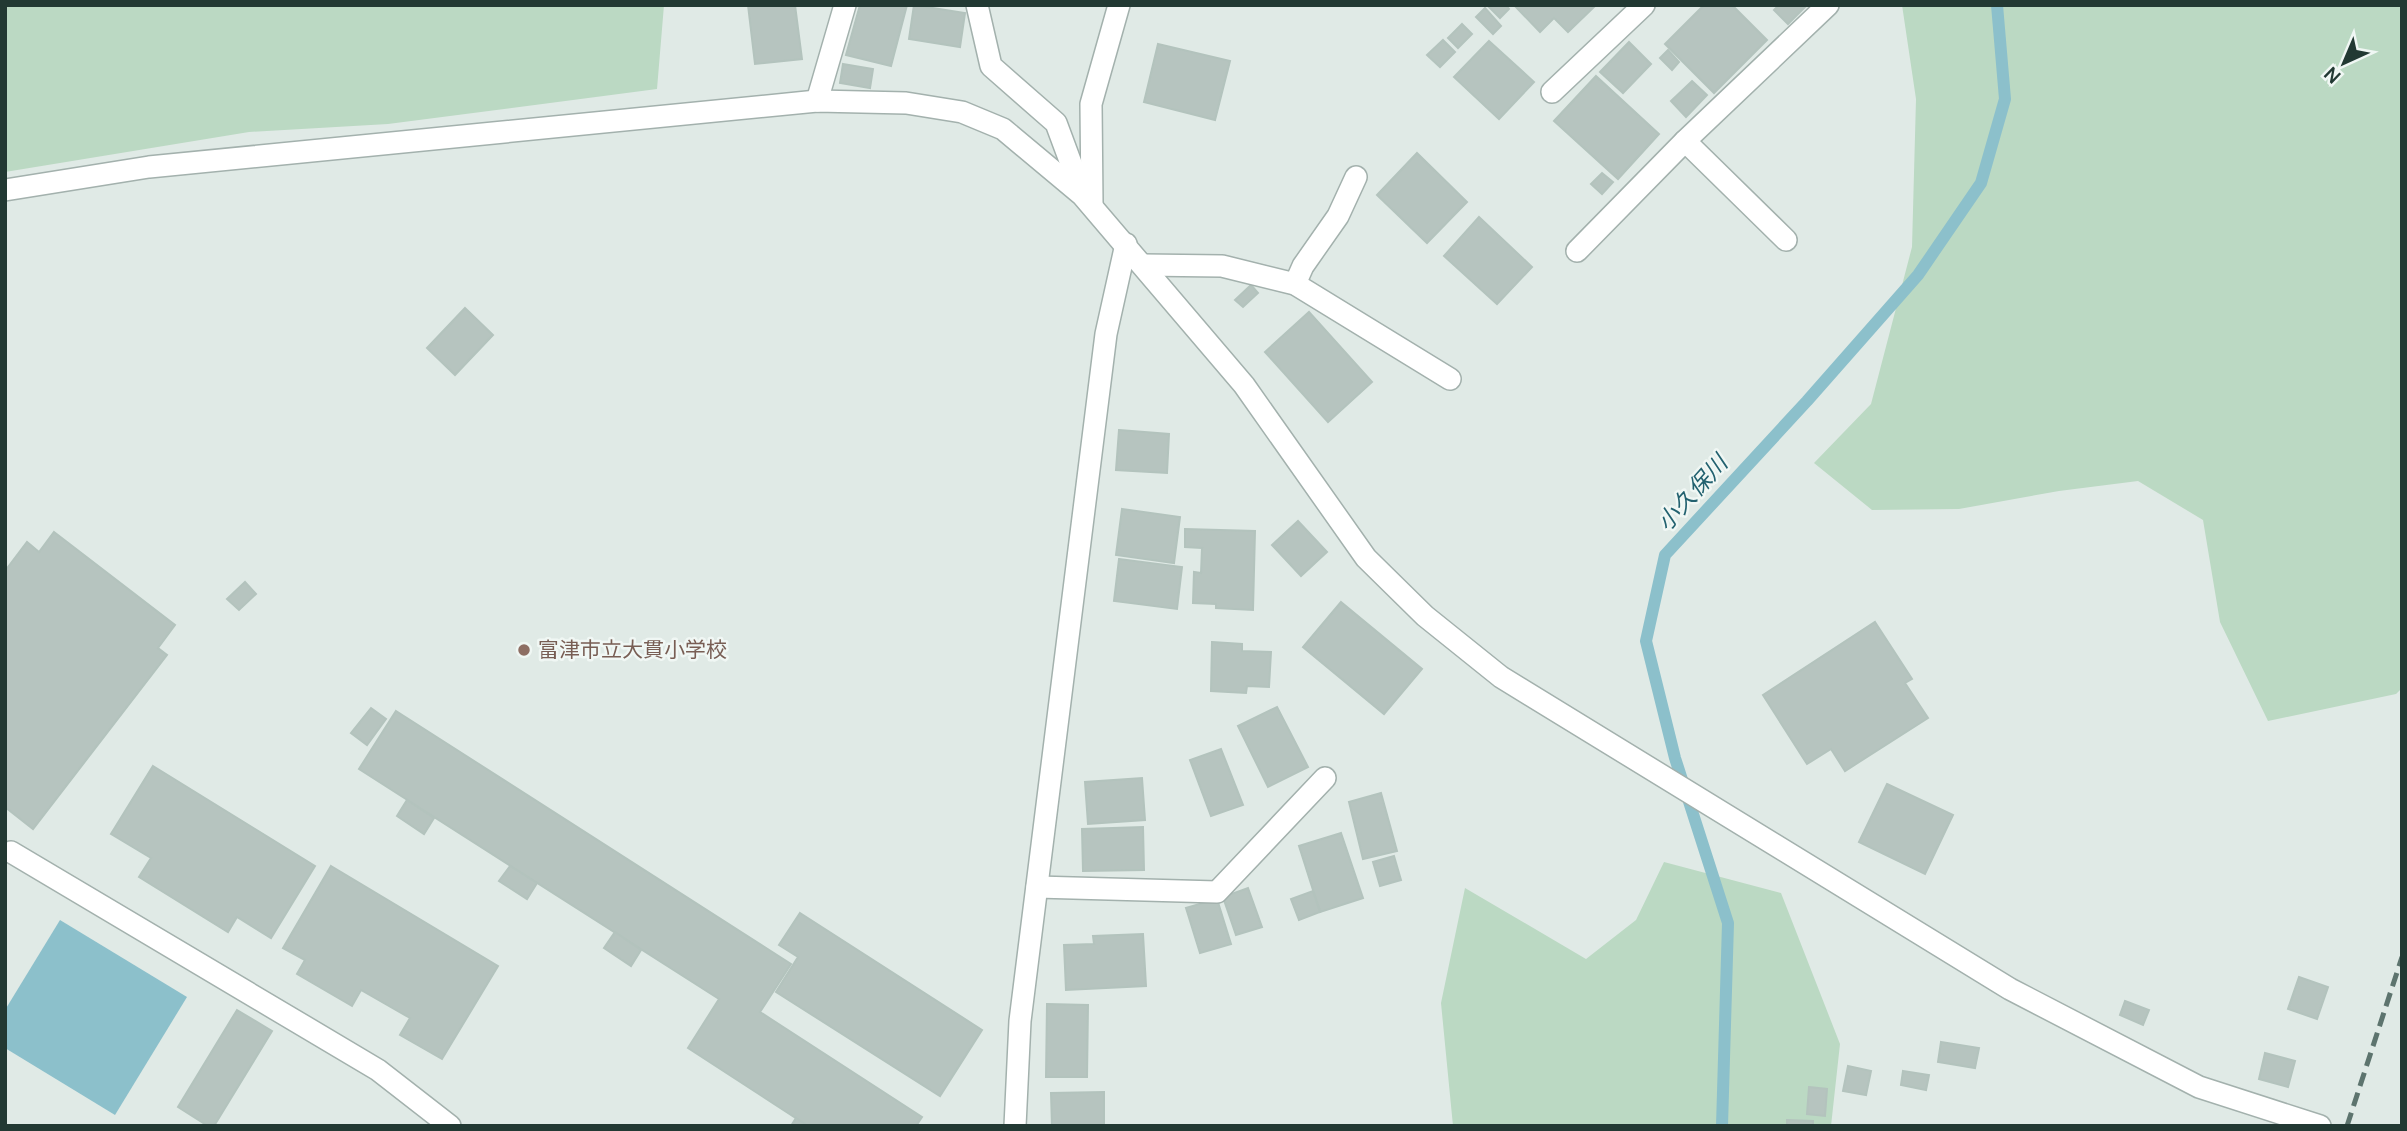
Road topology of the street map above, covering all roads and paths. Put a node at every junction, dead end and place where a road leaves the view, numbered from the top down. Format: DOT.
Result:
graph roads {
  1 [pos="845,5"];
  2 [pos="977,5"];
  3 [pos="1119,5"];
  4 [pos="1644,5"];
  5 [pos="1828,5"];
  6 [pos="1552,92"];
  7 [pos="817,102"];
  8 [pos="1685,141"];
  9 [pos="1356,177"];
  10 [pos="5,190"];
  11 [pos="1088,201"];
  12 [pos="1786,240"];
  13 [pos="1126,244"];
  14 [pos="1577,251"];
  15 [pos="1143,265"];
  16 [pos="1295,284"];
  17 [pos="1450,379"];
  18 [pos="1325,778"];
  19 [pos="11,852"];
  20 [pos="1037,887"];
  21 [pos="450,1126"];
  22 [pos="1015,1126"];
  23 [pos="2320,1126"];
  1 -- 7 [label="street"];
  2 -- 11 [label="street"];
  3 -- 11 [label="street"];
  4 -- 6 [label="street"];
  5 -- 8 [label="street"];
  7 -- 10 [label="street"];
  7 -- 11 [label="street"];
  8 -- 12 [label="street"];
  8 -- 14 [label="street"];
  9 -- 16 [label="street"];
  11 -- 13 [label="street"];
  13 -- 15 [label="street"];
  13 -- 20 [label="street"];
  15 -- 16 [label="street"];
  15 -- 23 [label="street"];
  16 -- 17 [label="street"];
  18 -- 20 [label="street"];
  19 -- 21 [label="street"];
  20 -- 22 [label="street"];
}
